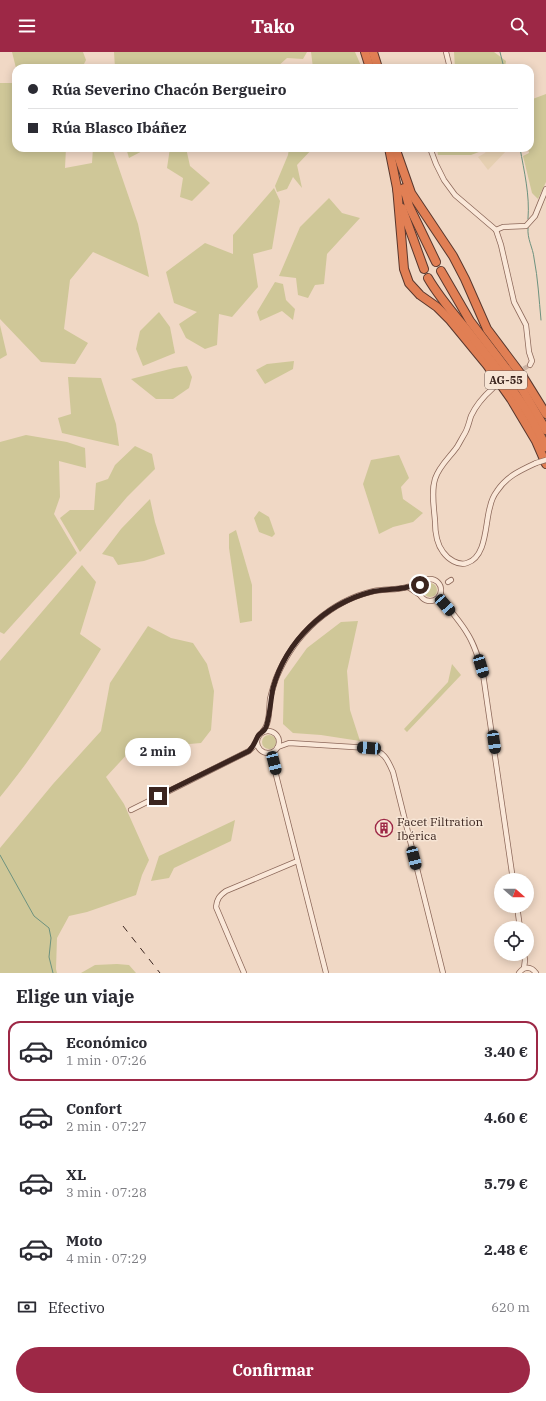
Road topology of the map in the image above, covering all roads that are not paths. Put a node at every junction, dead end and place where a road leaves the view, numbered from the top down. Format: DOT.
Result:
graph roads {
  1 [pos="365,52"];
  2 [pos="373,52"];
  3 [pos="446,52"];
  4 [pos="369,64"];
  5 [pos="377,64"];
  6 [pos="449,64"];
  7 [pos="390,152"];
  8 [pos="397,152"];
  9 [pos="397,152"];
  10 [pos="432,152"];
  11 [pos="397,187"];
  12 [pos="546,189"];
  13 [pos="543,203"];
  14 [pos="496,230"];
  15 [pos="436,262"];
  16 [pos="424,269"];
  17 [pos="441,271"];
  18 [pos="428,278"];
  19 [pos="530,365"];
  20 [pos="493,388"];
  21 [pos="546,414"];
  22 [pos="546,430"];
  23 [pos="546,447"];
  24 [pos="546,460"];
  25 [pos="546,464"];
  26 [pos="422,582"];
  27 [pos="408,587"];
  28 [pos="441,594"];
  29 [pos="420,595"];
  30 [pos="437,599"];
  31 [pos="445,605"];
  32 [pos="268,722"];
  33 [pos="263,731"];
  34 [pos="273,731"];
  35 [pos="279,737"];
  36 [pos="257,740"];
  37 [pos="289,743"];
  38 [pos="278,748"];
  39 [pos="249,751"];
  40 [pos="274,752"];
  41 [pos="265,753"];
  42 [pos="274,763"];
  43 [pos="131,810"];
  44 [pos="294,862"];
  45 [pos="512,873"];
  46 [pos="525,961"];
  47 [pos="526,961"];
  48 [pos="524,968"];
  49 [pos="530,968"];
  50 [pos="244,973"];
  51 [pos="326,973"];
  52 [pos="442,973"];
  53 [pos="519,973"];
  54 [pos="536,973"];
  1 -- 4 [label="highway"];
  2 -- 5 [label="highway"];
  3 -- 6 [label="street"];
  7 -- 11 [label="highway"];
  8 -- 15 [label="highway"];
  9 -- 21 [label="highway"];
  10 -- 14 [label="street"];
  11 -- 16 [label="highway"];
  11 -- 25 [label="highway"];
  12 -- 13 [label="street"];
  13 -- 14 [label="street"];
  14 -- 19 [label="street"];
  17 -- 22 [label="highway, AG-55"];
  18 -- 23 [label="highway, AG-55"];
  20 -- 24 [label="street, bridge"];
  26 -- 27 [label="street"];
  26 -- 28 [label="street"];
  26 -- 29 [label="street"];
  27 -- 29 [label="street"];
  27 -- 32 [label="street"];
  28 -- 30 [label="street"];
  28 -- 31 [label="street"];
  29 -- 30 [label="street"];
  30 -- 31 [label="street"];
  31 -- 45 [label="street"];
  32 -- 33 [label="street"];
  32 -- 34 [label="street"];
  33 -- 34 [label="street"];
  33 -- 36 [label="street"];
  34 -- 35 [label="street"];
  35 -- 37 [label="street"];
  35 -- 38 [label="street"];
  36 -- 39 [label="street"];
  36 -- 41 [label="street"];
  37 -- 38 [label="street"];
  37 -- 52 [label="street"];
  38 -- 40 [label="street"];
  39 -- 41 [label="street"];
  39 -- 43 [label="street"];
  40 -- 41 [label="street"];
  40 -- 42 [label="street"];
  41 -- 42 [label="street"];
  42 -- 51 [label="street"];
  44 -- 50 [label="street"];
  46 -- 48 [label="street"];
  47 -- 49 [label="street"];
  48 -- 49 [label="street"];
  48 -- 53 [label="street"];
  49 -- 54 [label="street"];
}
